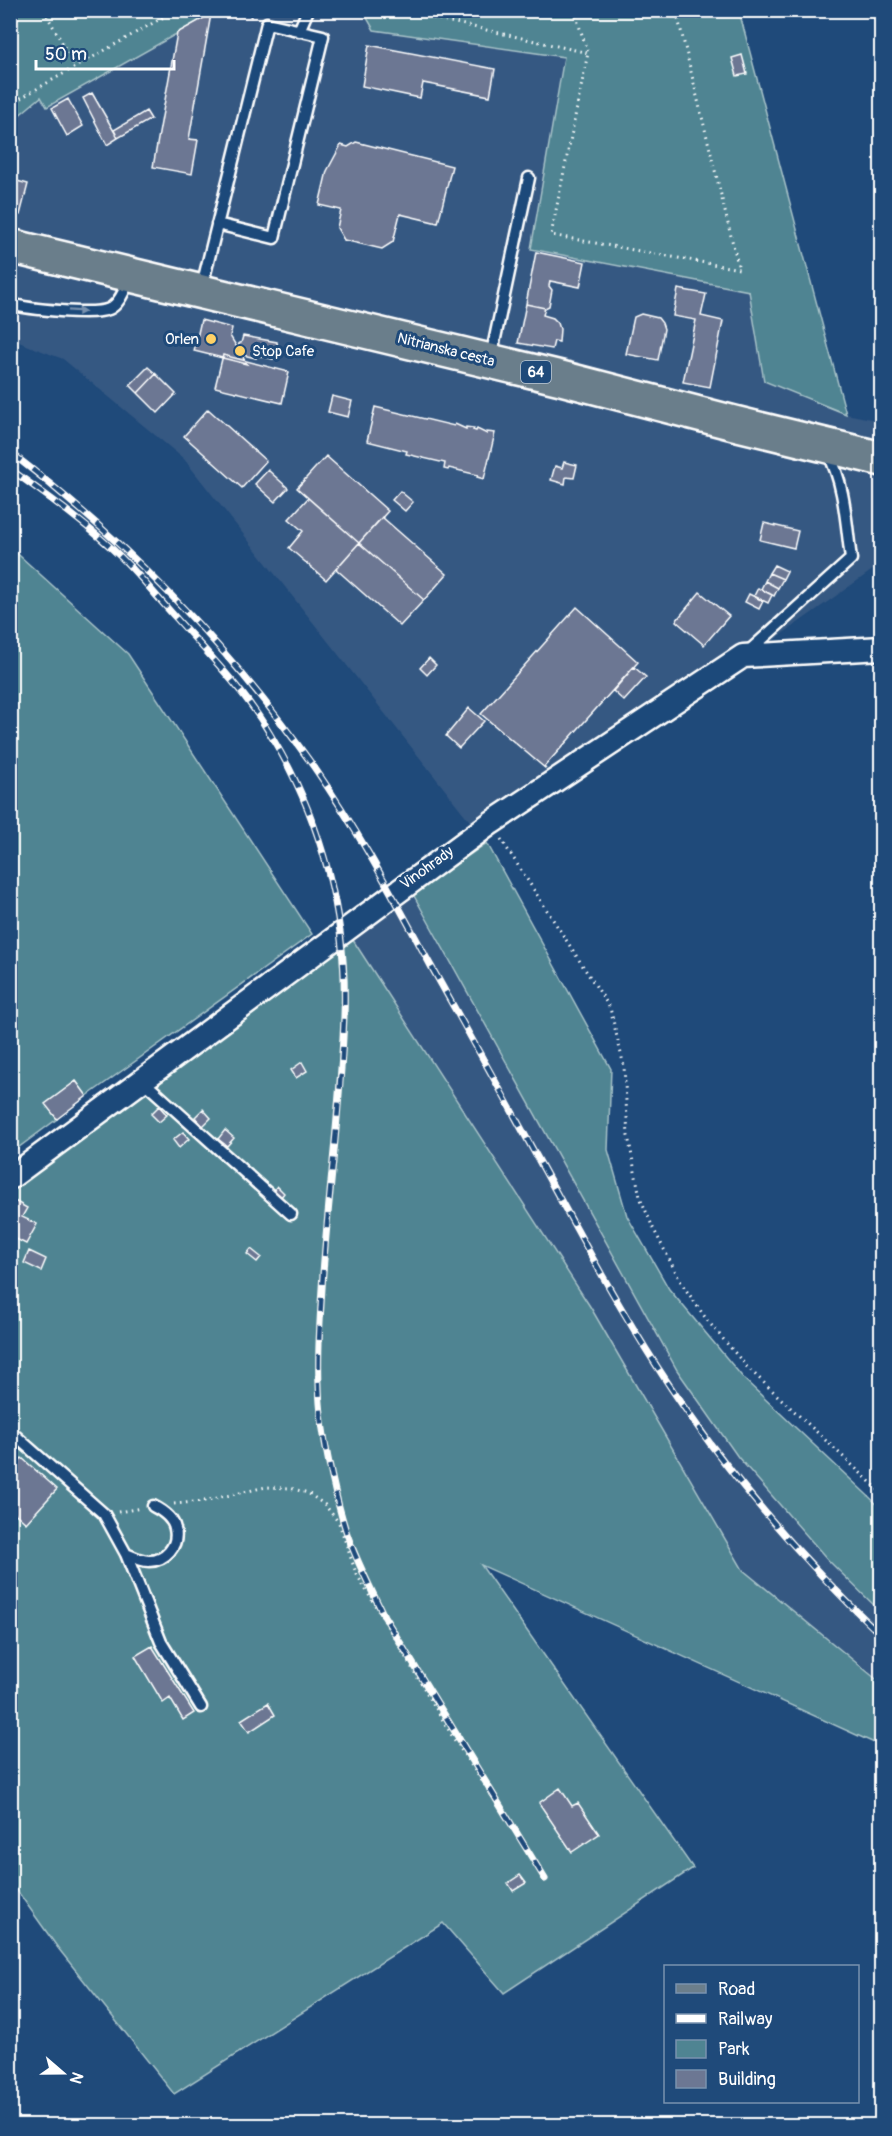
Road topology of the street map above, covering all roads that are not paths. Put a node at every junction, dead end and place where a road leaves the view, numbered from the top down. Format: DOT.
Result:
graph roads {
  1 [pos="308,10"];
  2 [pos="299,30"];
  3 [pos="529,178"];
  4 [pos="218,224"];
  5 [pos="10,246"];
  6 [pos="132,274"];
  7 [pos="201,290"];
  8 [pos="10,304"];
  9 [pos="490,361"];
  10 [pos="824,445"];
  11 [pos="882,459"];
  12 [pos="882,648"];
  13 [pos="743,656"];
  14 [pos="143,1081"];
  15 [pos="10,1178"];
  16 [pos="291,1214"];
  17 [pos="10,1431"];
  18 [pos="153,1506"];
  19 [pos="126,1554"];
  20 [pos="201,1707"];
  1 -- 2 [label="lane"];
  2 -- 4 [label="lane"];
  2 -- 4 [label="lane"];
  3 -- 9 [label="lane"];
  4 -- 7 [label="lane"];
  5 -- 6 [label="main road, Nitrianska cesta / 64"];
  6 -- 7 [label="main road, Nitrianska cesta / 64"];
  8 -- 6 [label="lane, one-way"];
  7 -- 9 [label="main road, Nitrianska cesta / 64"];
  9 -- 10 [label="main road, Nitrianska cesta / 64"];
  10 -- 11 [label="main road, Nitrianska cesta / 64"];
  10 -- 13 [label="lane"];
  12 -- 13 [label="street"];
  13 -- 14 [label="street, Vinohrady"];
  14 -- 15 [label="street, Vinohrady"];
  14 -- 16 [label="lane"];
  17 -- 19 [label="lane"];
  18 -- 19 [label="lane"];
  19 -- 20 [label="lane"];
}
